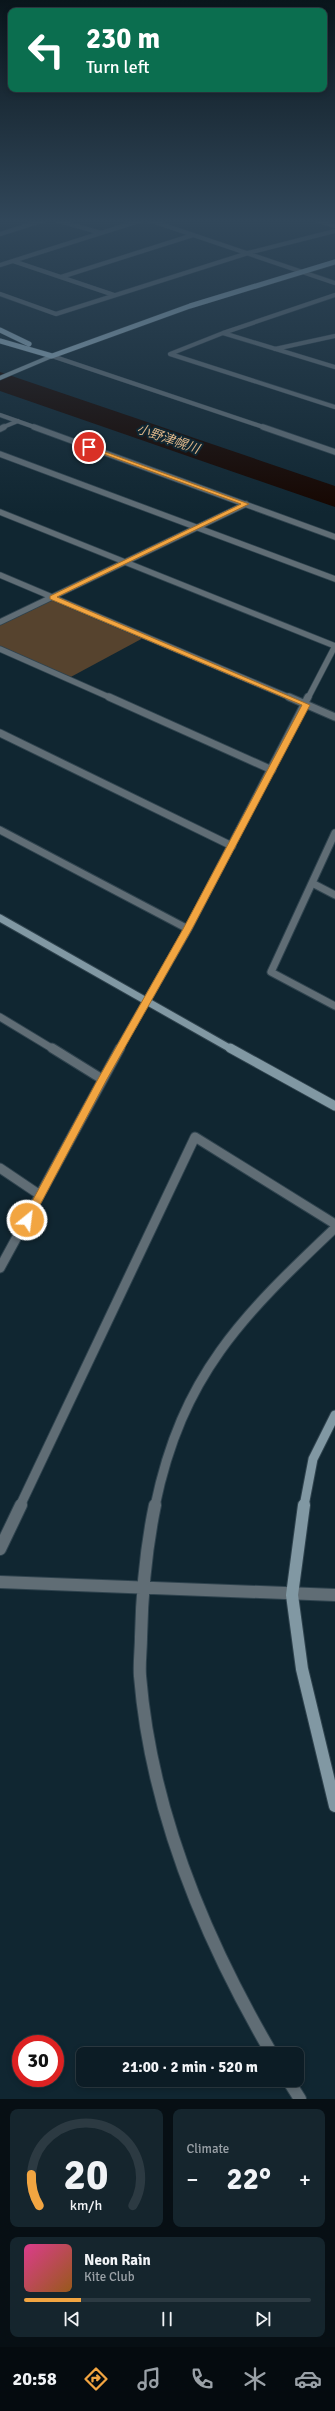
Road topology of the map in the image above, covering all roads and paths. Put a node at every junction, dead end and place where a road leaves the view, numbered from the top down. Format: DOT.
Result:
graph roads {
  1 [pos="157,318"];
  2 [pos="267,318"];
  3 [pos="0,330"];
  4 [pos="223,333"];
  5 [pos="335,336"];
  6 [pos="0,340"];
  7 [pos="274,349"];
  8 [pos="52,356"];
  9 [pos="335,367"];
  10 [pos="0,378"];
  11 [pos="335,407"];
  12 [pos="0,415"];
  13 [pos="18,421"];
  14 [pos="0,430"];
  15 [pos="335,452"];
  16 [pos="0,454"];
  17 [pos="246,504"];
  18 [pos="0,512"];
  19 [pos="196,528"];
  20 [pos="335,537"];
  21 [pos="125,562"];
  22 [pos="0,575"];
  23 [pos="335,580"];
  24 [pos="52,597"];
  25 [pos="0,622"];
  26 [pos="335,646"];
  27 [pos="0,649"];
  28 [pos="306,705"];
  29 [pos="335,717"];
  30 [pos="0,733"];
  31 [pos="272,770"];
  32 [pos="0,830"];
  33 [pos="335,833"];
  34 [pos="232,846"];
  35 [pos="312,883"];
  36 [pos="335,895"];
  37 [pos="0,918"];
  38 [pos="188,929"];
  39 [pos="146,1002"];
  40 [pos="335,1006"];
  41 [pos="0,1017"];
  42 [pos="102,1079"];
  43 [pos="335,1106"];
  44 [pos="0,1168"];
  45 [pos="40,1195"];
  46 [pos="335,1224"];
  47 [pos="335,1228"];
  48 [pos="0,1268"];
  49 [pos="335,1415"];
  50 [pos="0,1549"];
  51 [pos="0,1582"];
  52 [pos="143,1587"];
  53 [pos="292,1595"];
  54 [pos="335,1595"];
  55 [pos="335,1806"];
  56 [pos="268,2047"];
  57 [pos="292,2087"];
  58 [pos="300,2099"];
  1 -- 8 [label="main road"];
  2 -- 4 [label="street"];
  3 -- 8 [label="main road"];
  4 -- 7 [label="street"];
  4 -- 11 [label="street"];
  5 -- 7 [label="street"];
  6 -- 8 [label="main road"];
  7 -- 9 [label="street"];
  8 -- 10 [label="street"];
  8 -- 15 [label="street"];
  12 -- 13 [label="street"];
  13 -- 14 [label="street"];
  13 -- 17 [label="street"];
  16 -- 19 [label="street"];
  17 -- 19 [label="street"];
  17 -- 20 [label="street"];
  18 -- 21 [label="street"];
  19 -- 21 [label="street"];
  19 -- 23 [label="street"];
  21 -- 24 [label="street"];
  21 -- 26 [label="street"];
  22 -- 24 [label="street"];
  24 -- 25 [label="street"];
  24 -- 28 [label="street"];
  26 -- 28 [label="street"];
  27 -- 31 [label="street"];
  28 -- 29 [label="street"];
  28 -- 31 [label="street"];
  30 -- 34 [label="street"];
  31 -- 34 [label="street"];
  32 -- 38 [label="street"];
  33 -- 35 [label="street"];
  34 -- 38 [label="street"];
  35 -- 36 [label="street"];
  35 -- 40 [label="street"];
  37 -- 39 [label="street"];
  38 -- 39 [label="street"];
  39 -- 42 [label="street"];
  39 -- 43 [label="street"];
  41 -- 42 [label="street"];
  42 -- 45 [label="street"];
  44 -- 45 [label="street"];
  45 -- 48 [label="street"];
  46 -- 50 [label="street"];
  47 -- 52 [label="street"];
  49 -- 53 [label="street"];
  51 -- 52 [label="street"];
  52 -- 53 [label="street"];
  52 -- 56 [label="street"];
  53 -- 54 [label="street"];
  53 -- 55 [label="street"];
  57 -- 58 [label="street"];
}
